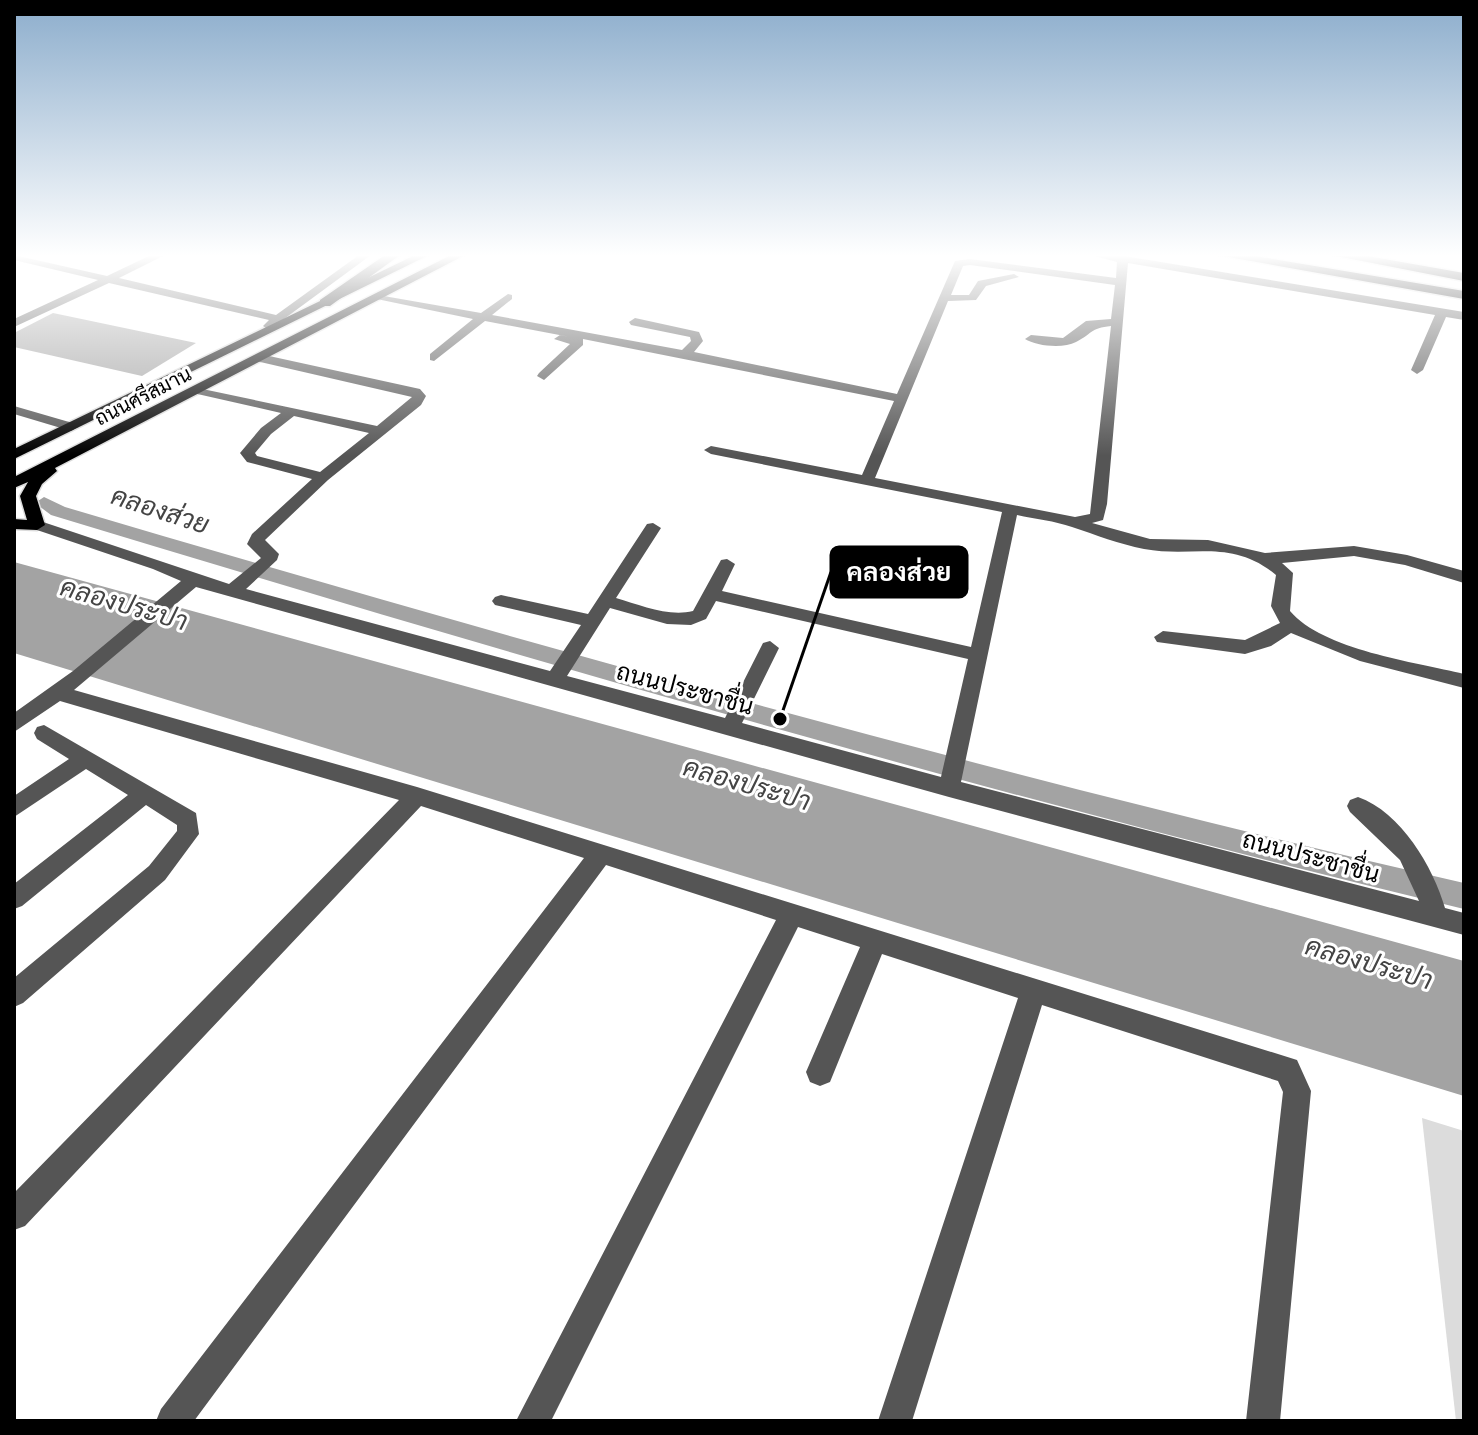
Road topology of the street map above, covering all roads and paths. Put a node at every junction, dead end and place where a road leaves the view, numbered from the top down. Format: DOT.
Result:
graph roads {
  1 [pos="274,322"];
  2 [pos="287,322"];
  3 [pos="331,322"];
  4 [pos="476,322"];
  5 [pos="487,322"];
  6 [pos="490,322"];
  7 [pos="635,322"];
  8 [pos="934,322"];
  9 [pos="1116,322"];
  10 [pos="1438,322"];
  11 [pos="256,337"];
  12 [pos="1031,339"];
  13 [pos="685,355"];
  14 [pos="434,357"];
  15 [pos="260,358"];
  16 [pos="1417,370"];
  17 [pos="544,376"];
  18 [pos="198,390"];
  19 [pos="901,399"];
  20 [pos="291,412"];
  21 [pos="16,413"];
  22 [pos="71,427"];
  23 [pos="379,431"];
  24 [pos="40,442"];
  25 [pos="711,450"];
  26 [pos="14,455"];
  27 [pos="70,455"];
  28 [pos="323,477"];
  29 [pos="867,480"];
  30 [pos="14,483"];
  31 [pos="1011,508"];
  32 [pos="14,522"];
  33 [pos="1075,522"];
  34 [pos="37,525"];
  35 [pos="653,528"];
  36 [pos="1263,559"];
  37 [pos="727,564"];
  38 [pos="1464,577"];
  39 [pos="193,580"];
  40 [pos="240,585"];
  41 [pos="710,594"];
  42 [pos="501,601"];
  43 [pos="605,601"];
  44 [pos="592,621"];
  45 [pos="1291,625"];
  46 [pos="1163,637"];
  47 [pos="770,648"];
  48 [pos="979,655"];
  49 [pos="562,667"];
  50 [pos="1464,681"];
  51 [pos="59,693"];
  52 [pos="737,715"];
  53 [pos="14,724"];
  54 [pos="44,733"];
  55 [pos="85,759"];
  56 [pos="953,774"];
  57 [pos="143,795"];
  58 [pos="417,796"];
  59 [pos="1358,806"];
  60 [pos="14,808"];
  61 [pos="600,855"];
  62 [pos="14,898"];
  63 [pos="1430,898"];
  64 [pos="792,914"];
  65 [pos="1464,924"];
  66 [pos="875,940"];
  67 [pos="1034,989"];
  68 [pos="14,994"];
  69 [pos="820,1072"];
  70 [pos="14,1215"];
  71 [pos="173,1421"];
  72 [pos="533,1421"];
  73 [pos="895,1421"];
  74 [pos="1263,1421"];
  1 -- 11 [label="street"];
  2 -- 11 [label="main road, ถนนศรีสมาน"];
  3 -- 15 [label="main road, ถนนศรีสมาน"];
  4 -- 14 [label="street"];
  5 -- 17 [label="street"];
  6 -- 13 [label="street"];
  7 -- 13 [label="street"];
  8 -- 19 [label="street"];
  9 -- 12 [label="street"];
  9 -- 33 [label="street"];
  10 -- 16 [label="street"];
  11 -- 22 [label="main road, ถนนศรีสมาน"];
  13 -- 19 [label="street"];
  15 -- 18 [label="main road, ถนนศรีสมาน"];
  15 -- 23 [label="street"];
  18 -- 20 [label="street"];
  18 -- 27 [label="main road, ถนนศรีสมาน"];
  19 -- 29 [label="street"];
  20 -- 23 [label="street"];
  20 -- 28 [label="street"];
  21 -- 22 [label="street"];
  22 -- 24 [label="main road, ถนนศรีสมาน"];
  23 -- 28 [label="street"];
  24 -- 26 [label="main road, ถนนศรีสมาน"];
  24 -- 27 [label="main road"];
  25 -- 29 [label="street"];
  27 -- 30 [label="main road, ถนนศรีสมาน"];
  27 -- 34 [label="main road"];
  28 -- 40 [label="street"];
  29 -- 31 [label="street"];
  31 -- 33 [label="street"];
  31 -- 48 [label="street"];
  32 -- 34 [label="main road"];
  33 -- 36 [label="street"];
  34 -- 39 [label="street, ถนนประชาชื่น"];
  35 -- 43 [label="street"];
  36 -- 38 [label="street"];
  36 -- 45 [label="street"];
  37 -- 41 [label="street"];
  39 -- 40 [label="street, ถนนประชาชื่น"];
  39 -- 51 [label="street"];
  40 -- 49 [label="street, ถนนประชาชื่น"];
  41 -- 43 [label="street"];
  41 -- 48 [label="street"];
  42 -- 44 [label="street"];
  43 -- 44 [label="street"];
  44 -- 49 [label="street"];
  45 -- 46 [label="street"];
  45 -- 50 [label="street"];
  47 -- 52 [label="street"];
  48 -- 56 [label="street"];
  49 -- 52 [label="street, ถนนประชาชื่น"];
  51 -- 53 [label="street"];
  51 -- 58 [label="street"];
  52 -- 56 [label="street, ถนนประชาชื่น"];
  54 -- 55 [label="street"];
  55 -- 57 [label="street"];
  55 -- 60 [label="street"];
  56 -- 63 [label="street, ถนนประชาชื่น"];
  57 -- 62 [label="street"];
  57 -- 68 [label="street"];
  58 -- 61 [label="street"];
  58 -- 70 [label="street"];
  59 -- 63 [label="street"];
  61 -- 64 [label="street"];
  61 -- 71 [label="street"];
  63 -- 65 [label="street, ถนนประชาชื่น"];
  64 -- 66 [label="street"];
  64 -- 72 [label="street"];
  66 -- 67 [label="street"];
  66 -- 69 [label="street"];
  67 -- 73 [label="street"];
  67 -- 74 [label="street"];
}
